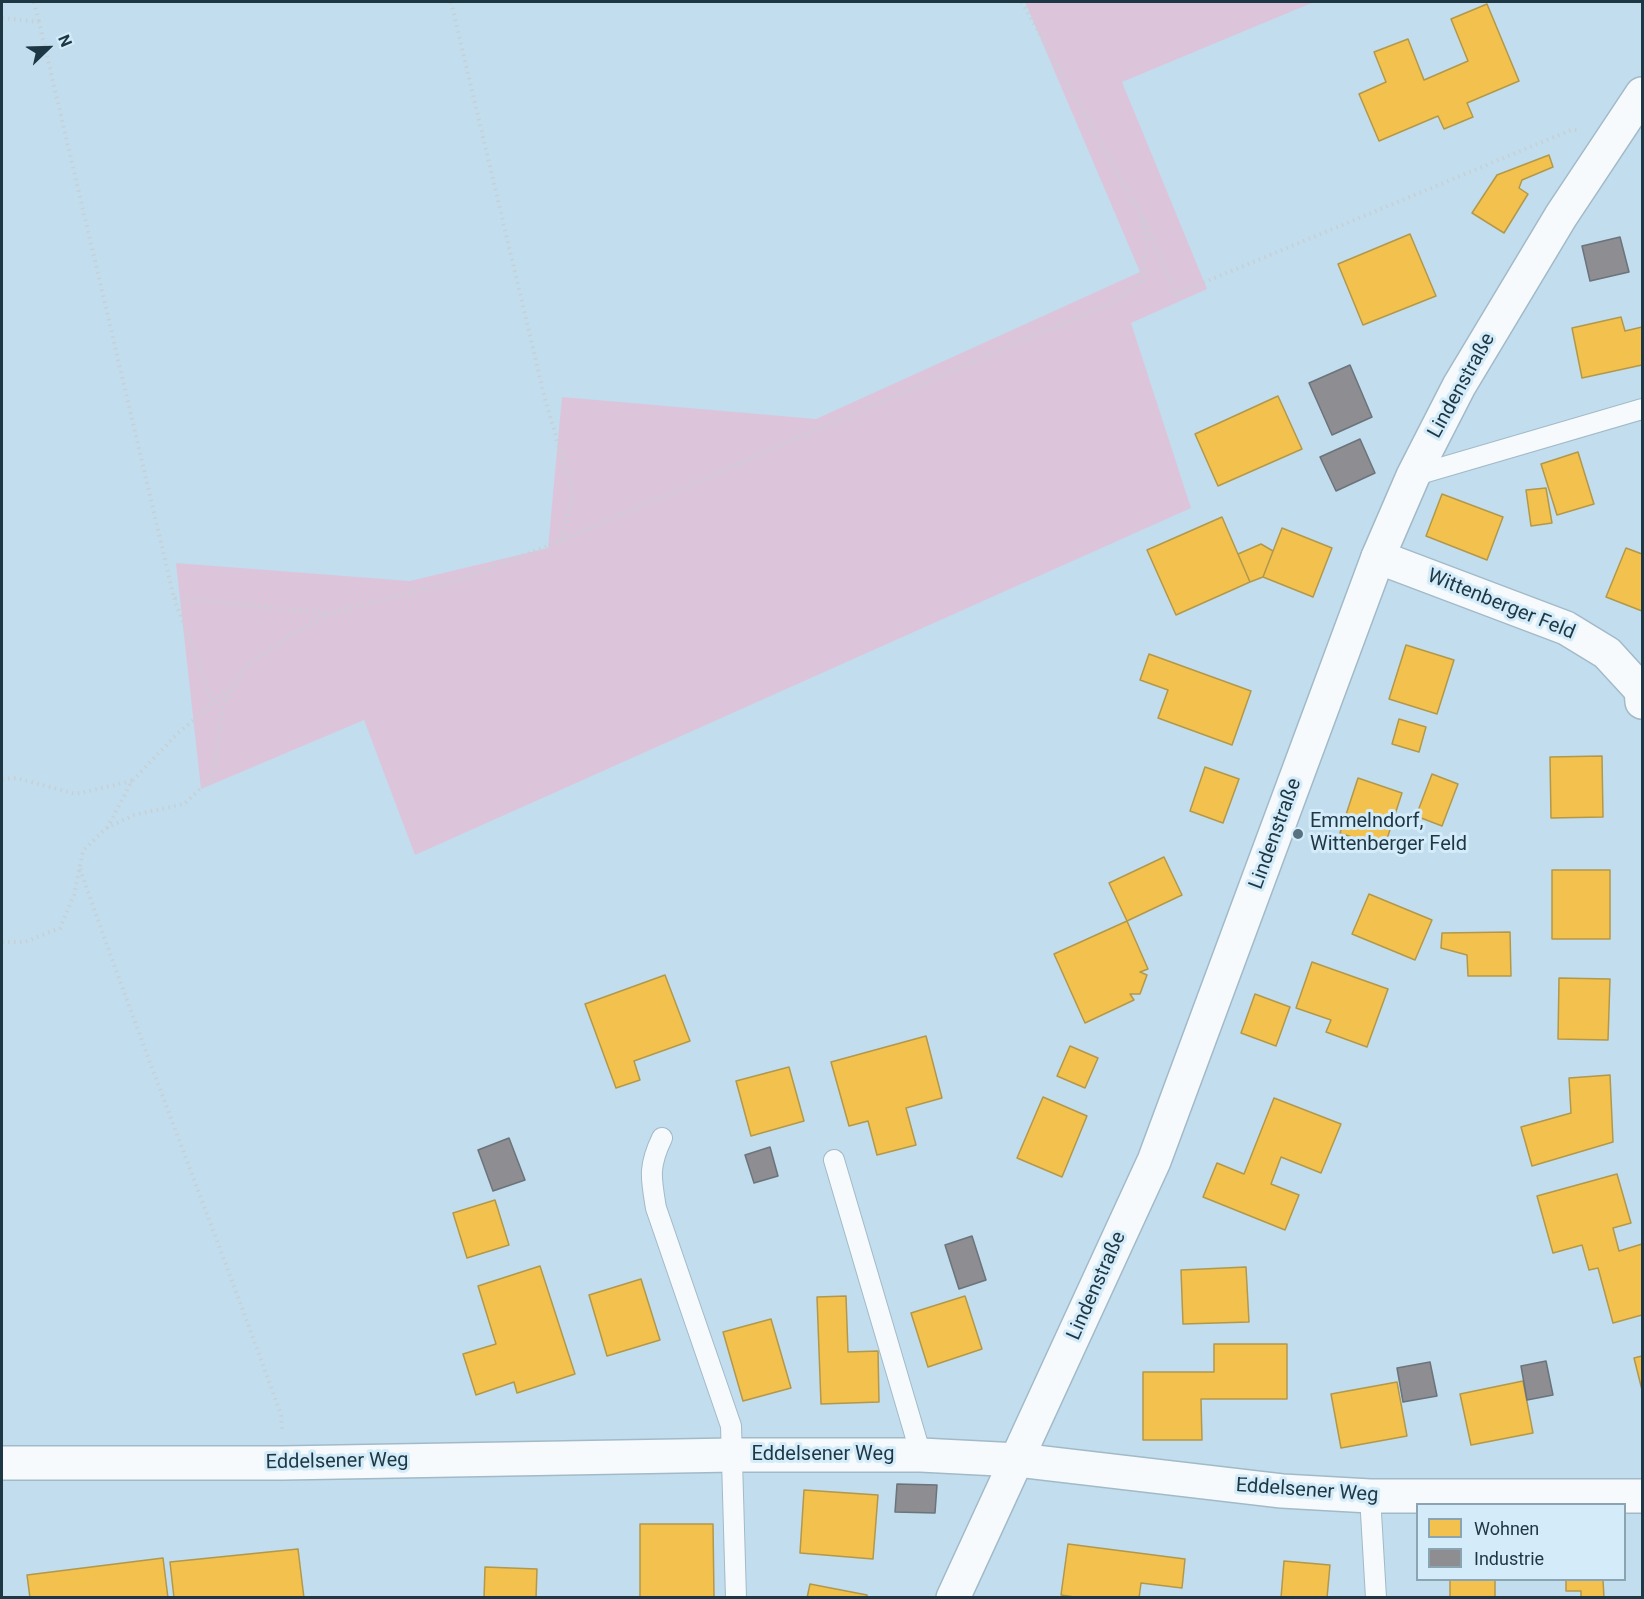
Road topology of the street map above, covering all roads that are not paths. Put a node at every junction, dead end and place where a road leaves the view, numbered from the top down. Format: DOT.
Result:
graph roads {
  1 [pos="1642,94"];
  2 [pos="1642,409"];
  3 [pos="1413,476"];
  4 [pos="1378,557"];
  5 [pos="1642,694"];
  6 [pos="662,1138"];
  7 [pos="834,1160"];
  8 [pos="733,1455"];
  9 [pos="921,1455"];
  10 [pos="1018,1460"];
  11 [pos="2,1463"];
  12 [pos="1642,1496"];
  13 [pos="1370,1497"];
  14 [pos="736,1598"];
  15 [pos="954,1598"];
  16 [pos="1376,1598"];
  1 -- 3 [label="street, Lindenstraße"];
  2 -- 3 [label="lane"];
  3 -- 4 [label="street, Lindenstraße"];
  4 -- 5 [label="street, Wittenberger Feld"];
  4 -- 10 [label="street, Lindenstraße"];
  6 -- 8 [label="lane"];
  7 -- 9 [label="lane"];
  8 -- 9 [label="street, Eddelsener Weg"];
  8 -- 11 [label="street, Eddelsener Weg"];
  8 -- 14 [label="lane"];
  9 -- 10 [label="street, Eddelsener Weg"];
  10 -- 13 [label="street, Eddelsener Weg"];
  10 -- 15 [label="street, Lindenstraße"];
  12 -- 13 [label="street, Eddelsener Weg"];
  13 -- 16 [label="lane"];
}
